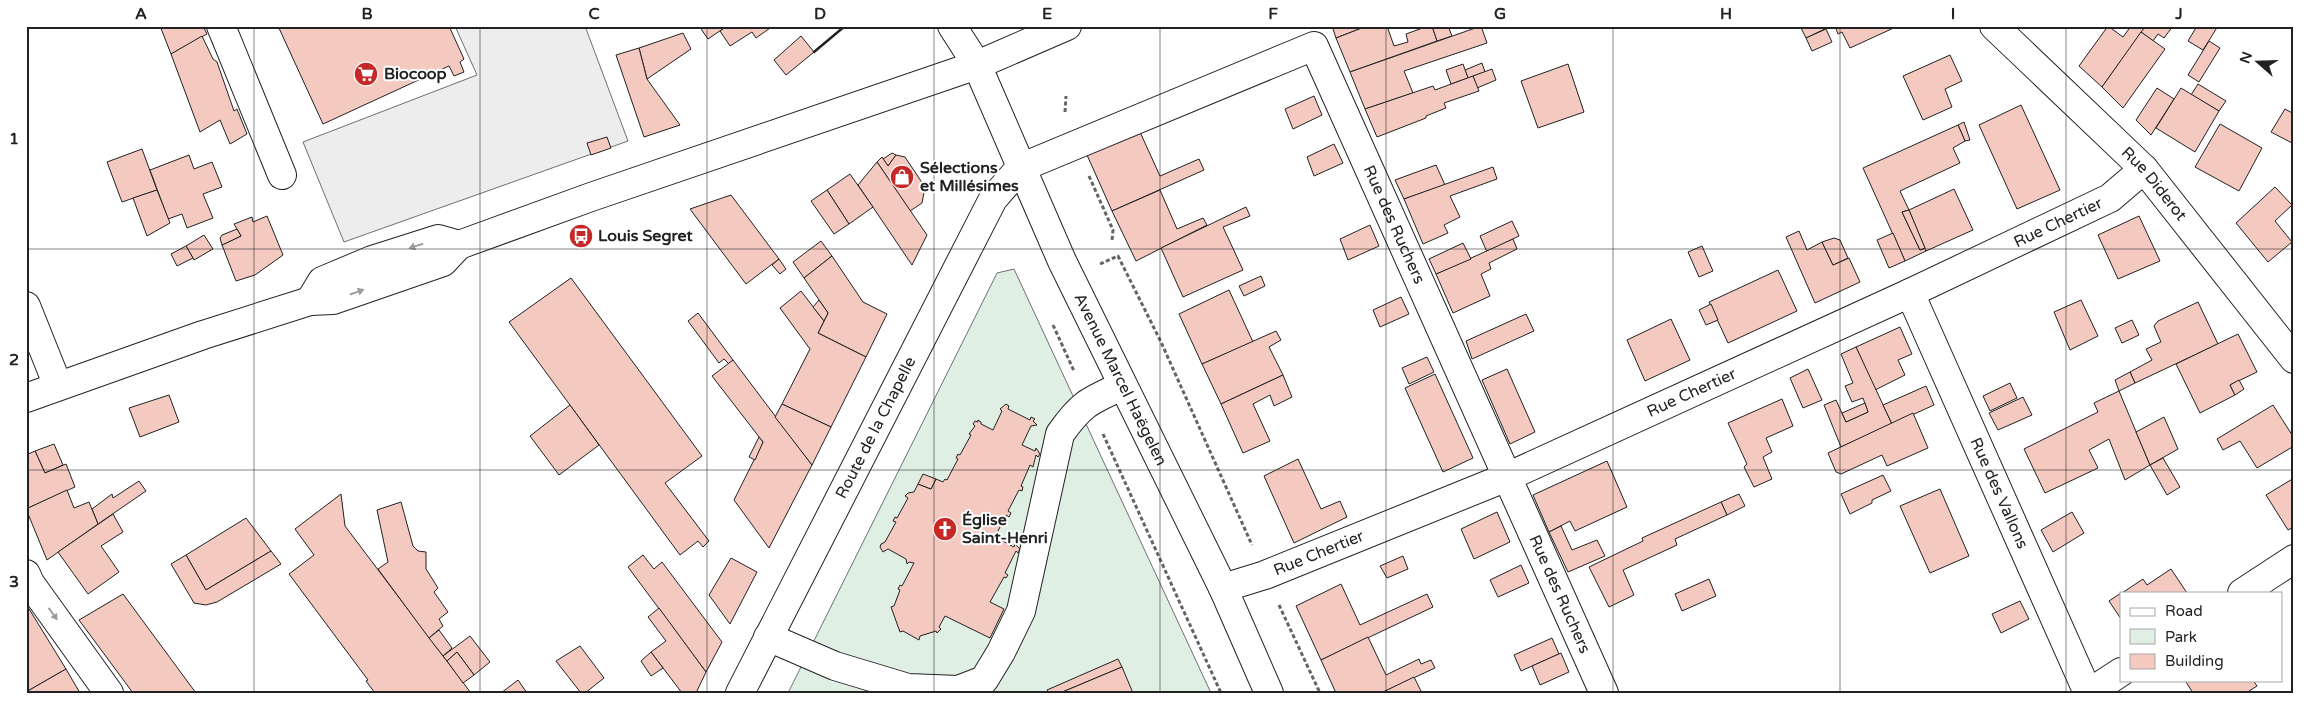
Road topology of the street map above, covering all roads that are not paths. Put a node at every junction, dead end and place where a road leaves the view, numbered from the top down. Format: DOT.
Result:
graph roads {
  1 [pos="221,26"];
  2 [pos="952,26"];
  3 [pos="969,26"];
  4 [pos="1066,26"];
  5 [pos="1994,26"];
  6 [pos="977,65"];
  7 [pos="1020,168"];
  8 [pos="2144,169"];
  9 [pos="282,175"];
  10 [pos="1910,293"];
  11 [pos="26,306"];
  12 [pos="2294,359"];
  13 [pos="58,386"];
  14 [pos="1122,386"];
  15 [pos="26,398"];
  16 [pos="1507,477"];
  17 [pos="2294,559"];
  18 [pos="26,574"];
  19 [pos="1223,588"];
  20 [pos="2244,592"];
  21 [pos="768,637"];
  22 [pos="2120,673"];
  23 [pos="973,689"];
  24 [pos="109,693"];
  25 [pos="740,693"];
  26 [pos="1269,693"];
  27 [pos="1604,693"];
  28 [pos="2088,693"];
  1 -- 9 [label="street"];
  2 -- 6 [label="street"];
  3 -- 6 [label="street"];
  4 -- 6 [label="street"];
  5 -- 8 [label="street, Rue Diderot"];
  6 -- 7 [label="street, Avenue Marcel Haëgelen"];
  6 -- 13 [label="street"];
  7 -- 14 [label="street, Avenue Marcel Haëgelen"];
  7 -- 16 [label="street, Rue des Ruchers"];
  7 -- 21 [label="street, Route de la Chapelle"];
  8 -- 10 [label="street, Rue Chertier"];
  8 -- 12 [label="street, Rue Diderot"];
  10 -- 16 [label="street, Rue Chertier"];
  10 -- 28 [label="street, Rue des Vallons"];
  11 -- 13 [label="street"];
  13 -- 15 [label="street"];
  14 -- 19 [label="street, Avenue Marcel Haëgelen"];
  14 -- 23 [label="street"];
  16 -- 19 [label="street, Rue Chertier"];
  16 -- 27 [label="street, Rue des Ruchers"];
  17 -- 20 [label="street"];
  18 -- 24 [label="street, one-way"];
  19 -- 26 [label="street, Avenue Marcel Haëgelen"];
  21 -- 23 [label="street"];
  21 -- 25 [label="street, Route de la Chapelle"];
  22 -- 28 [label="street"];
}
